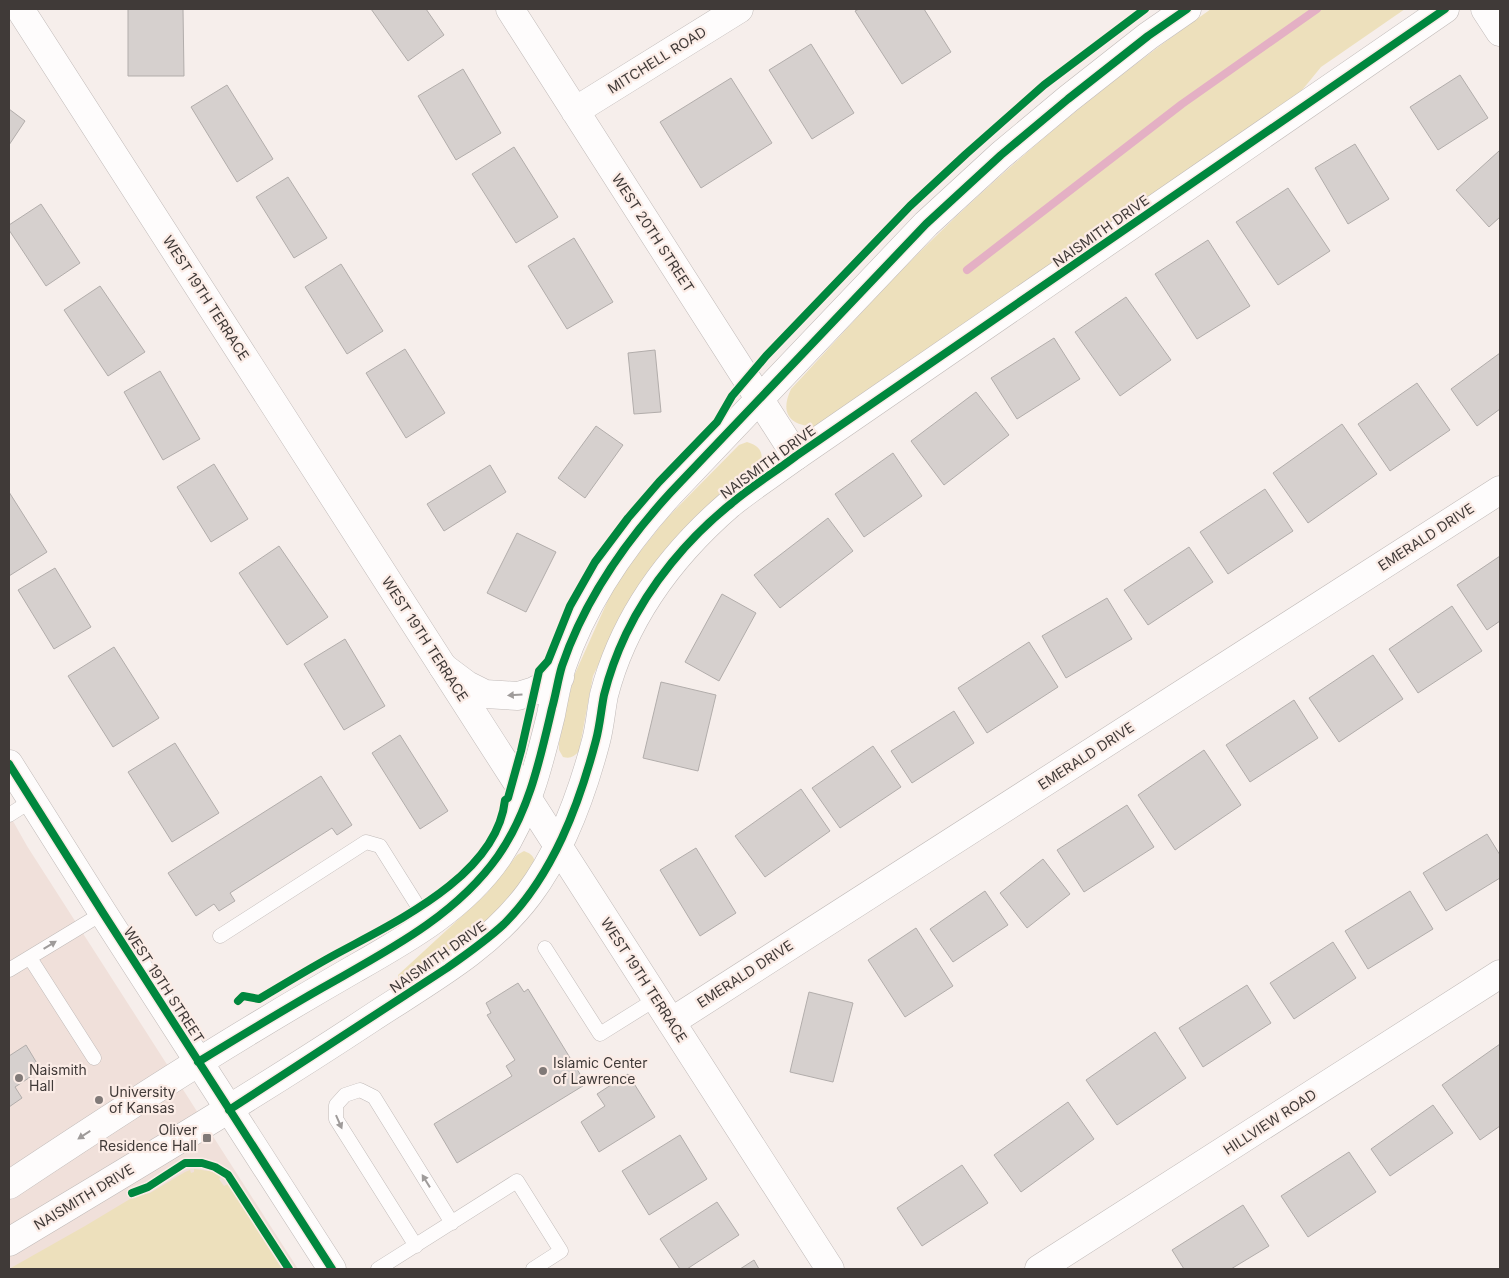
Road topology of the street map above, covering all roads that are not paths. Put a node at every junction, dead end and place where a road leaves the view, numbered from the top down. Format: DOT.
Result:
graph roads {
  1 [pos="20,9"];
  2 [pos="510,9"];
  3 [pos="739,9"];
  4 [pos="1187,9"];
  5 [pos="1444,9"];
  6 [pos="1485,9"];
  7 [pos="1500,32"];
  8 [pos="575,111"];
  9 [pos="760,400"];
  10 [pos="796,456"];
  11 [pos="1500,490"];
  12 [pos="443,666"];
  13 [pos="560,677"];
  14 [pos="9,764"];
  15 [pos="528,799"];
  16 [pos="20,808"];
  17 [pos="558,846"];
  18 [pos="102,914"];
  19 [pos="429,924"];
  20 [pos="220,936"];
  21 [pos="545,948"];
  22 [pos="30,958"];
  23 [pos="9,970"];
  24 [pos="1500,974"];
  25 [pos="656,999"];
  26 [pos="671,1022"];
  27 [pos="94,1058"];
  28 [pos="198,1062"];
  29 [pos="230,1110"];
  30 [pos="9,1185"];
  31 [pos="452,1223"];
  32 [pos="9,1242"];
  33 [pos="416,1246"];
  34 [pos="332,1269"];
  35 [pos="378,1269"];
  36 [pos="533,1269"];
  37 [pos="830,1269"];
  38 [pos="1039,1269"];
  1 -- 12 [label="street, WEST 19TH TERRACE"];
  2 -- 8 [label="street, WEST 20TH STREET"];
  3 -- 8 [label="street, MITCHELL ROAD"];
  4 -- 9 [label="street"];
  5 -- 10 [label="street, NAISMITH DRIVE"];
  6 -- 7 [label="street"];
  8 -- 9 [label="street, WEST 20TH STREET"];
  9 -- 10 [label="street, WEST 20TH STREET"];
  9 -- 13 [label="street"];
  10 -- 17 [label="street, NAISMITH DRIVE"];
  11 -- 26 [label="street, EMERALD DRIVE"];
  13 -- 12 [label="street, one-way"];
  12 -- 15 [label="street, WEST 19TH TERRACE"];
  13 -- 15 [label="street"];
  14 -- 16 [label="street, WEST 19TH STREET"];
  15 -- 17 [label="street, WEST 19TH TERRACE"];
  15 -- 19 [label="street"];
  16 -- 18 [label="street, WEST 19TH STREET"];
  17 -- 25 [label="street, WEST 19TH TERRACE"];
  17 -- 29 [label="street, NAISMITH DRIVE"];
  22 -- 18 [label="lane, one-way"];
  18 -- 28 [label="street, WEST 19TH STREET"];
  19 -- 20 [label="lane"];
  19 -- 28 [label="street"];
  21 -- 25 [label="lane"];
  22 -- 23 [label="lane"];
  22 -- 27 [label="lane"];
  24 -- 38 [label="street, HILLVIEW ROAD"];
  25 -- 26 [label="street, WEST 19TH TERRACE"];
  26 -- 37 [label="street, WEST 19TH TERRACE"];
  28 -- 29 [label="street, WEST 19TH STREET"];
  28 -- 30 [label="street, one-way"];
  29 -- 32 [label="street, NAISMITH DRIVE"];
  29 -- 34 [label="street, WEST 19TH STREET"];
  31 -- 33 [label="lane"];
  31 -- 33 [label="lane, one-way"];
  31 -- 36 [label="lane"];
  33 -- 35 [label="lane"];
}
